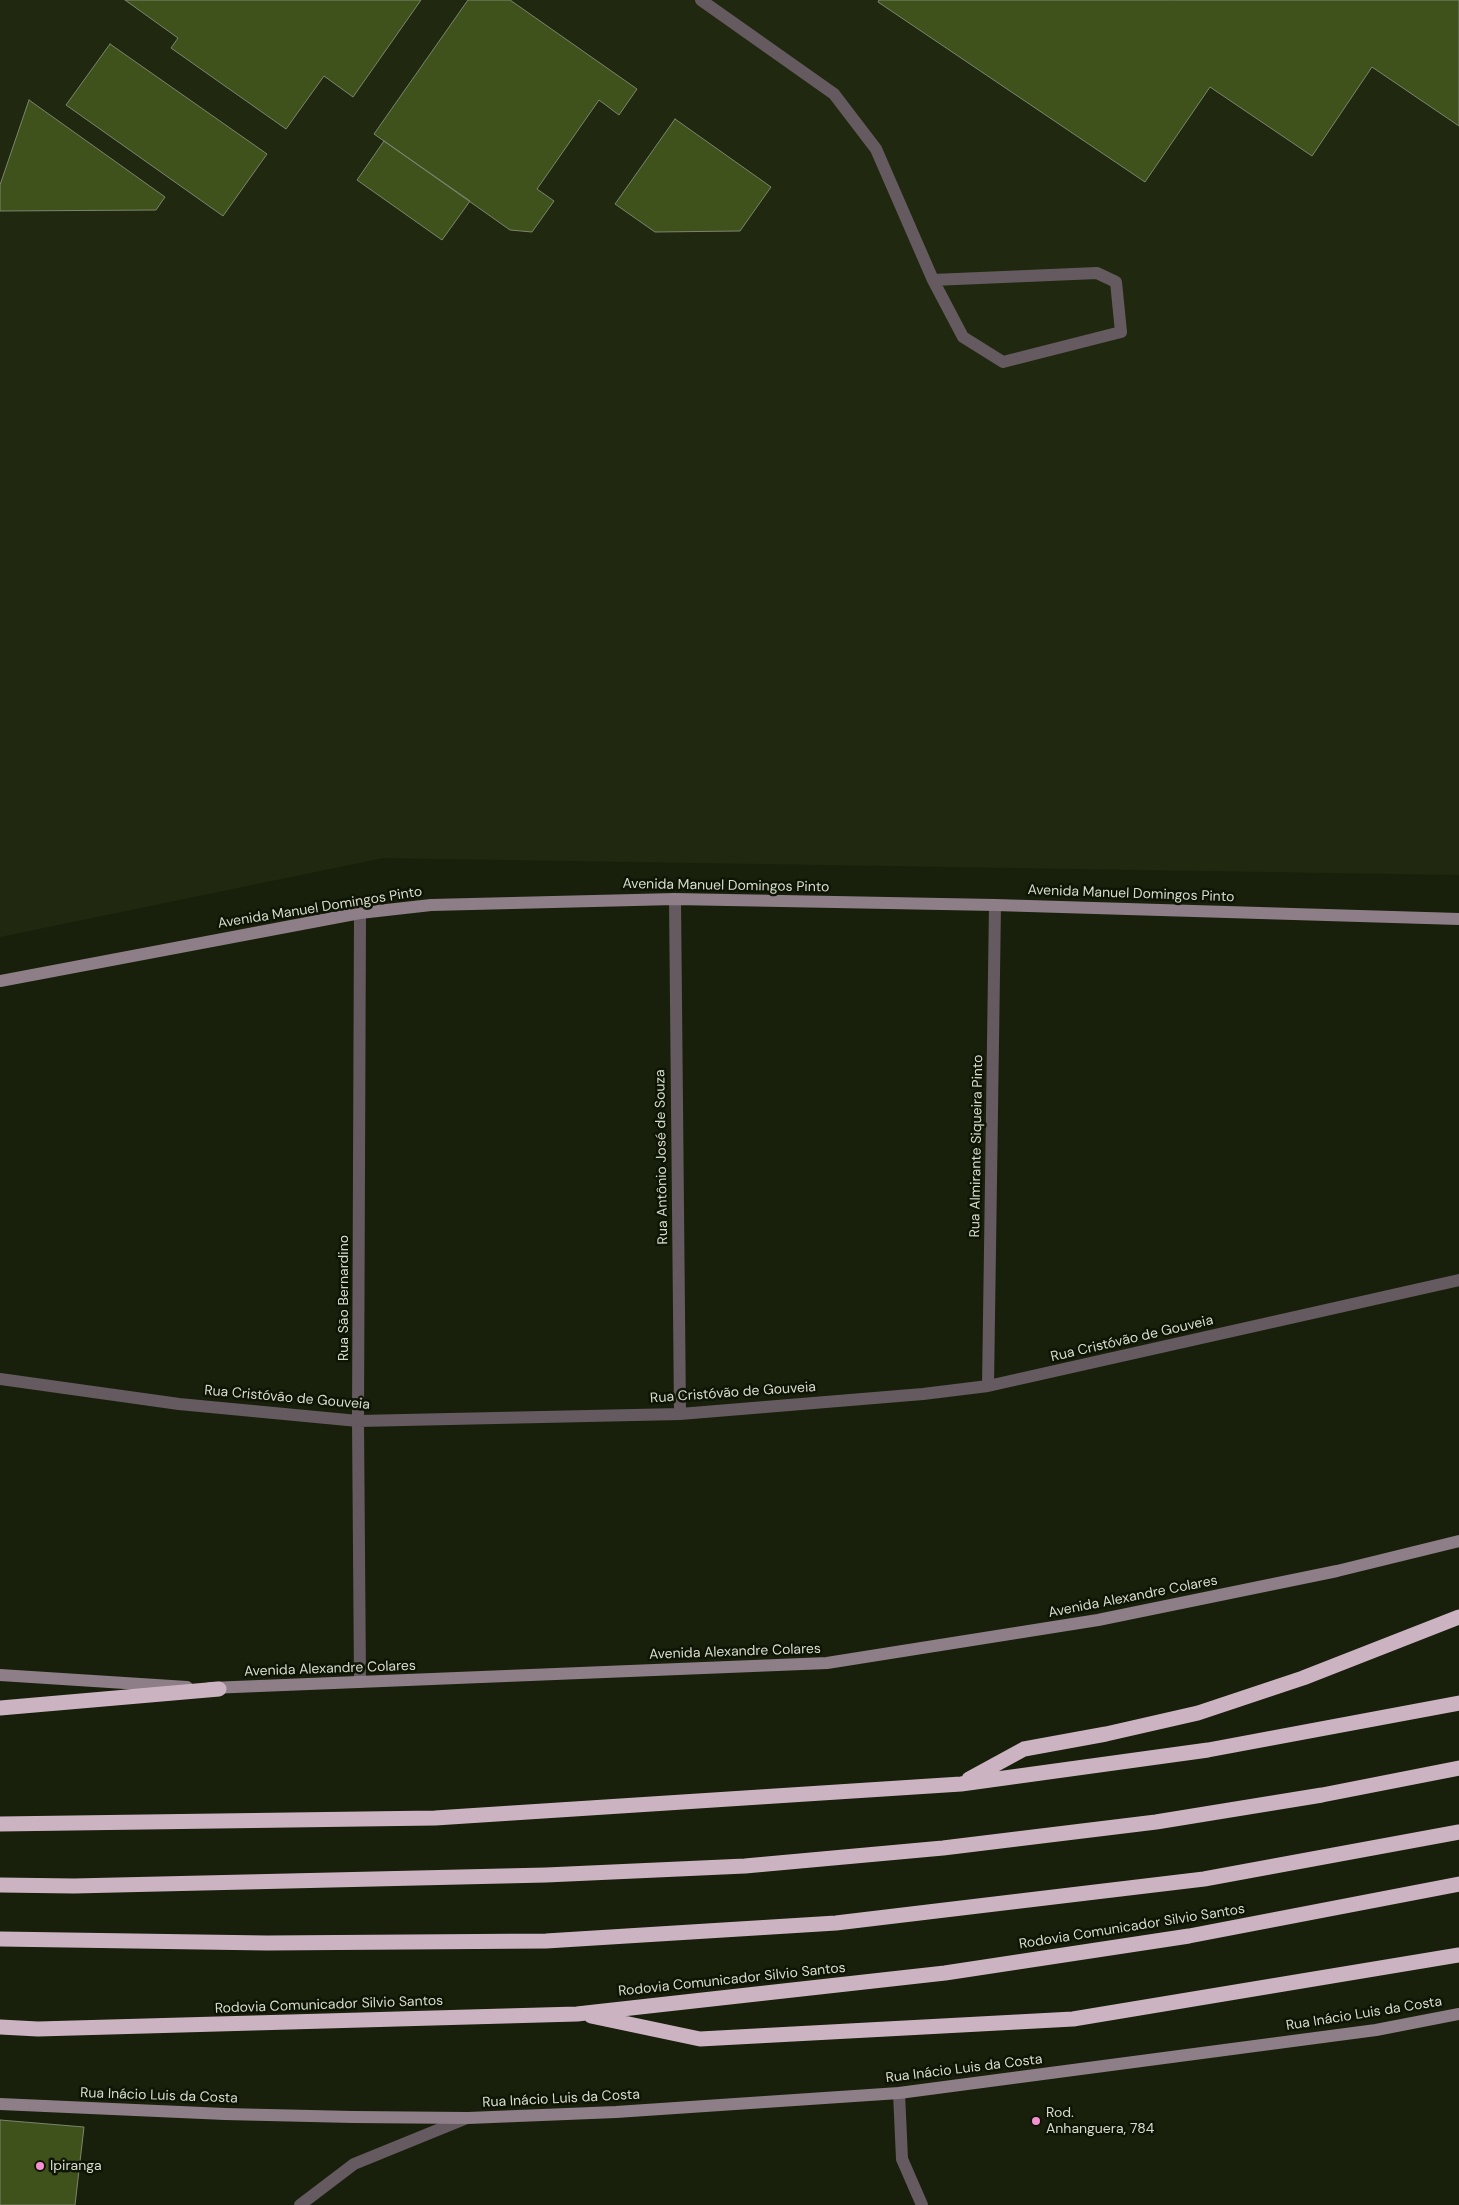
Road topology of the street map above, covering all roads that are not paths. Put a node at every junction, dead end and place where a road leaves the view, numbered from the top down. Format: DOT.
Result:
graph roads {
  1 [pos="701,0"];
  2 [pos="933,280"];
  3 [pos="675,899"];
  4 [pos="995,905"];
  5 [pos="360,913"];
  6 [pos="1459,919"];
  7 [pos="0,981"];
  8 [pos="1459,1280"];
  9 [pos="0,1379"];
  10 [pos="988,1386"];
  11 [pos="680,1414"];
  12 [pos="358,1421"];
  13 [pos="1459,1541"];
  14 [pos="1459,1617"];
  15 [pos="0,1675"];
  16 [pos="360,1682"];
  17 [pos="219,1688"];
  18 [pos="1459,1704"];
  19 [pos="0,1708"];
  20 [pos="1459,1768"];
  21 [pos="961,1784"];
  22 [pos="0,1824"];
  23 [pos="1459,1832"];
  24 [pos="1459,1884"];
  25 [pos="0,1885"];
  26 [pos="0,1940"];
  27 [pos="1459,1955"];
  28 [pos="577,2014"];
  29 [pos="1459,2014"];
  30 [pos="0,2026"];
  31 [pos="899,2093"];
  32 [pos="0,2104"];
  33 [pos="468,2118"];
  34 [pos="300,2205"];
  35 [pos="922,2205"];
  1 -- 2 [label="street"];
  2 -- 2 [label="street"];
  3 -- 4 [label="main road, Avenida Manuel Domingos Pinto"];
  3 -- 5 [label="main road, Avenida Manuel Domingos Pinto"];
  3 -- 11 [label="street, Rua Antônio José de Souza"];
  4 -- 6 [label="main road, Avenida Manuel Domingos Pinto"];
  4 -- 10 [label="street, Rua Almirante Siqueira Pinto"];
  5 -- 7 [label="main road, Avenida Manuel Domingos Pinto"];
  5 -- 12 [label="street, Rua São Bernardino"];
  8 -- 10 [label="street, Rua Cristóvão de Gouveia"];
  9 -- 12 [label="street, Rua Cristóvão de Gouveia"];
  10 -- 11 [label="street, Rua Cristóvão de Gouveia"];
  11 -- 12 [label="street, Rua Cristóvão de Gouveia"];
  12 -- 16 [label="street, Rua São Bernardino"];
  13 -- 16 [label="main road, Avenida Alexandre Colares"];
  14 -- 21 [label="highway"];
  15 -- 17 [label="main road, Avenida Alexandre Colares"];
  16 -- 17 [label="main road, Avenida Alexandre Colares"];
  17 -- 19 [label="highway"];
  18 -- 21 [label="highway"];
  20 -- 25 [label="highway"];
  21 -- 22 [label="highway"];
  23 -- 26 [label="highway"];
  24 -- 28 [label="highway, Rodovia Comunicador Silvio Santos"];
  27 -- 28 [label="highway"];
  28 -- 30 [label="highway, Rodovia Comunicador Silvio Santos"];
  29 -- 31 [label="main road, Rua Inácio Luis da Costa"];
  31 -- 33 [label="main road, Rua Inácio Luis da Costa"];
  31 -- 35 [label="street"];
  32 -- 33 [label="main road, Rua Inácio Luis da Costa"];
  33 -- 34 [label="street, Rua Inácio Luis da Costa"];
}
